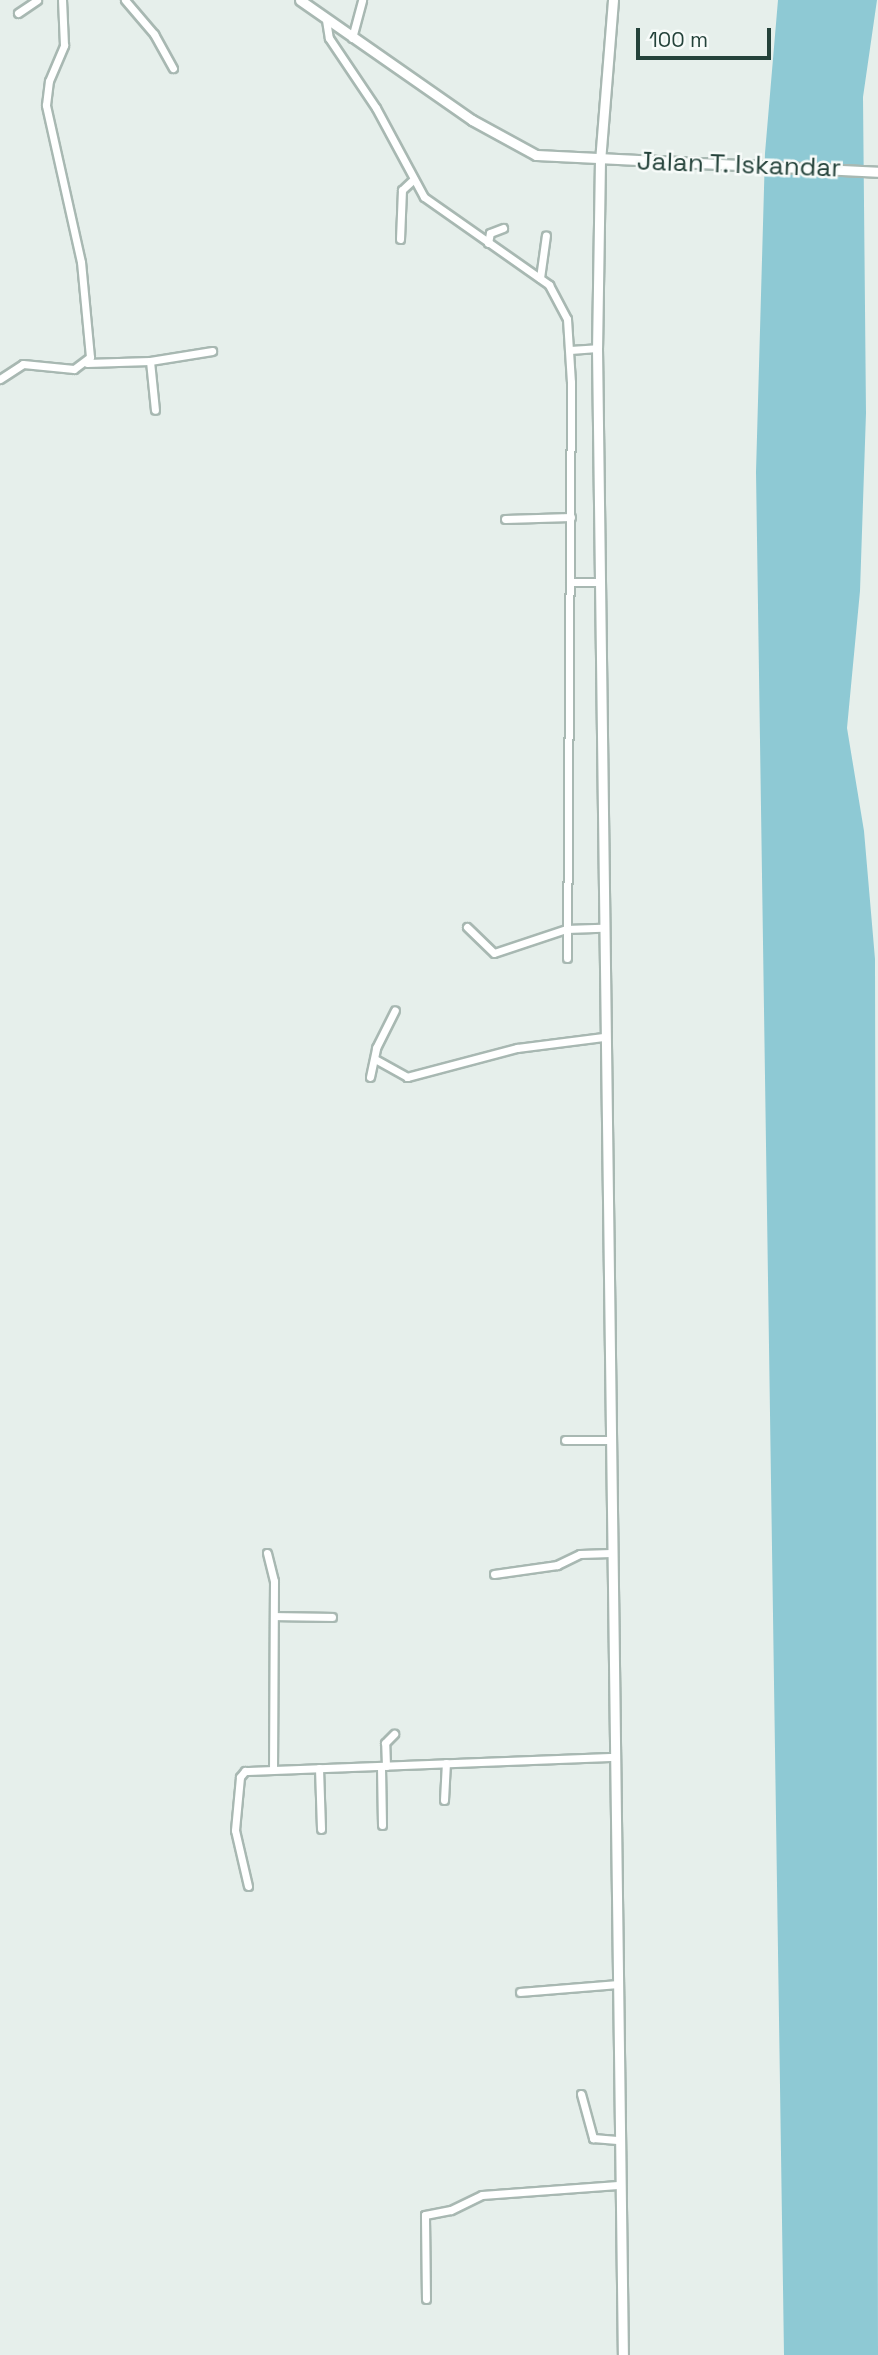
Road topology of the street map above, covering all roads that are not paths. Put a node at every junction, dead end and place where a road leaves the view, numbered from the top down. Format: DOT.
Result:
graph roads {
  1 [pos="37,0"];
  2 [pos="62,0"];
  3 [pos="125,0"];
  4 [pos="300,0"];
  5 [pos="362,0"];
  6 [pos="613,0"];
  7 [pos="18,13"];
  8 [pos="326,20"];
  9 [pos="352,38"];
  10 [pos="173,68"];
  11 [pos="600,160"];
  12 [pos="875,172"];
  13 [pos="414,179"];
  14 [pos="503,228"];
  15 [pos="546,235"];
  16 [pos="400,239"];
  17 [pos="488,243"];
  18 [pos="540,278"];
  19 [pos="597,348"];
  20 [pos="570,350"];
  21 [pos="212,351"];
  22 [pos="150,361"];
  23 [pos="87,363"];
  24 [pos="0,379"];
  25 [pos="155,410"];
  26 [pos="571,517"];
  27 [pos="505,519"];
  28 [pos="572,582"];
  29 [pos="594,582"];
  30 [pos="467,927"];
  31 [pos="599,928"];
  32 [pos="568,929"];
  33 [pos="567,958"];
  34 [pos="395,1010"];
  35 [pos="603,1037"];
  36 [pos="375,1059"];
  37 [pos="370,1077"];
  38 [pos="565,1440"];
  39 [pos="608,1440"];
  40 [pos="267,1553"];
  41 [pos="607,1553"];
  42 [pos="494,1574"];
  43 [pos="274,1616"];
  44 [pos="332,1617"];
  45 [pos="394,1734"];
  46 [pos="608,1757"];
  47 [pos="446,1763"];
  48 [pos="383,1767"];
  49 [pos="319,1768"];
  50 [pos="273,1769"];
  51 [pos="444,1800"];
  52 [pos="382,1825"];
  53 [pos="321,1829"];
  54 [pos="248,1886"];
  55 [pos="618,1984"];
  56 [pos="520,1992"];
  57 [pos="581,2094"];
  58 [pos="617,2140"];
  59 [pos="615,2185"];
  60 [pos="426,2299"];
  61 [pos="623,2355"];
  1 -- 7 [label="street"];
  2 -- 23 [label="street"];
  3 -- 10 [label="street"];
  4 -- 8 [label="street, Jalan T. Iskandar"];
  5 -- 9 [label="street"];
  6 -- 11 [label="street"];
  8 -- 9 [label="street, Jalan T. Iskandar"];
  8 -- 13 [label="street"];
  9 -- 11 [label="street, Jalan T. Iskandar"];
  11 -- 12 [label="street, Jalan T. Iskandar"];
  11 -- 19 [label="street"];
  13 -- 16 [label="street"];
  13 -- 17 [label="street"];
  14 -- 17 [label="street"];
  15 -- 18 [label="street"];
  17 -- 18 [label="street"];
  18 -- 20 [label="street"];
  19 -- 20 [label="street"];
  19 -- 29 [label="street"];
  20 -- 26 [label="street"];
  21 -- 22 [label="street"];
  22 -- 23 [label="street"];
  22 -- 25 [label="street"];
  23 -- 24 [label="street"];
  26 -- 27 [label="street"];
  26 -- 28 [label="street"];
  28 -- 29 [label="street"];
  28 -- 32 [label="street"];
  29 -- 31 [label="street"];
  30 -- 32 [label="street"];
  31 -- 32 [label="street"];
  31 -- 35 [label="street"];
  32 -- 33 [label="street"];
  34 -- 36 [label="street"];
  35 -- 36 [label="street"];
  35 -- 39 [label="street"];
  36 -- 37 [label="street"];
  38 -- 39 [label="street"];
  39 -- 41 [label="street"];
  40 -- 43 [label="street"];
  41 -- 42 [label="street"];
  41 -- 46 [label="street"];
  43 -- 44 [label="street"];
  43 -- 50 [label="street"];
  45 -- 48 [label="street"];
  46 -- 47 [label="street"];
  46 -- 55 [label="street"];
  47 -- 48 [label="street"];
  47 -- 51 [label="street"];
  48 -- 49 [label="street"];
  48 -- 52 [label="street"];
  49 -- 50 [label="street"];
  49 -- 53 [label="street"];
  50 -- 54 [label="street"];
  55 -- 56 [label="street"];
  55 -- 58 [label="street"];
  57 -- 58 [label="street"];
  58 -- 59 [label="street"];
  59 -- 60 [label="street"];
  59 -- 61 [label="street"];
}
